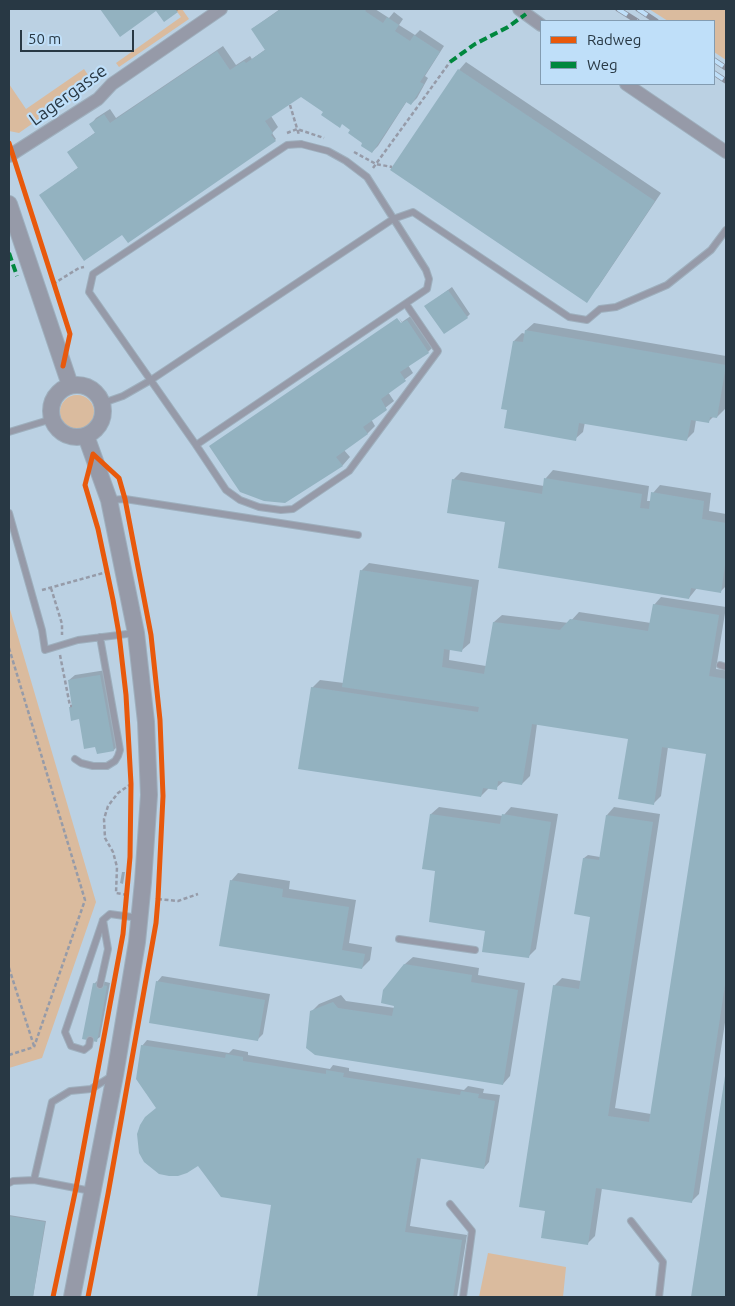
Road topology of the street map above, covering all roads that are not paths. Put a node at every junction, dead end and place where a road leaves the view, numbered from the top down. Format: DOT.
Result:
graph roads {
  1 [pos="221,9"];
  2 [pos="519,9"];
  3 [pos="540,24"];
  4 [pos="627,85"];
  5 [pos="726,152"];
  6 [pos="9,156"];
  7 [pos="9,204"];
  8 [pos="393,219"];
  9 [pos="726,230"];
  10 [pos="406,304"];
  11 [pos="151,380"];
  12 [pos="70,385"];
  13 [pos="103,403"];
  14 [pos="52,419"];
  15 [pos="9,432"];
  16 [pos="86,436"];
  17 [pos="196,445"];
  18 [pos="109,500"];
  19 [pos="9,513"];
  20 [pos="358,535"];
  21 [pos="136,632"];
  22 [pos="100,637"];
  23 [pos="75,759"];
  24 [pos="140,918"];
  25 [pos="103,920"];
  26 [pos="399,939"];
  27 [pos="474,950"];
  28 [pos="100,985"];
  29 [pos="90,1040"];
  30 [pos="115,1074"];
  31 [pos="34,1180"];
  32 [pos="9,1183"];
  33 [pos="92,1192"];
  34 [pos="450,1204"];
  35 [pos="631,1221"];
  36 [pos="72,1297"];
  37 [pos="463,1297"];
  38 [pos="659,1297"];
  1 -- 6 [label="street, Lagergasse"];
  2 -- 3 [label="street"];
  4 -- 5 [label="street"];
  7 -- 12 [label="street"];
  8 -- 9 [label="lane"];
  8 -- 10 [label="lane"];
  8 -- 11 [label="lane"];
  8 -- 11 [label="lane"];
  10 -- 17 [label="lane"];
  10 -- 17 [label="lane"];
  11 -- 13 [label="lane"];
  11 -- 17 [label="lane"];
  12 -- 13 [label="street"];
  12 -- 14 [label="street"];
  13 -- 16 [label="street"];
  14 -- 15 [label="lane"];
  14 -- 16 [label="street"];
  16 -- 18 [label="street"];
  18 -- 20 [label="lane"];
  18 -- 21 [label="street"];
  19 -- 22 [label="lane"];
  21 -- 22 [label="lane"];
  21 -- 24 [label="street"];
  22 -- 23 [label="lane"];
  24 -- 25 [label="lane"];
  24 -- 30 [label="street"];
  25 -- 28 [label="lane"];
  25 -- 29 [label="lane"];
  26 -- 27 [label="lane"];
  30 -- 31 [label="lane"];
  30 -- 33 [label="street"];
  31 -- 32 [label="lane"];
  31 -- 33 [label="lane"];
  33 -- 36 [label="street"];
  34 -- 37 [label="lane"];
  35 -- 38 [label="lane"];
}
